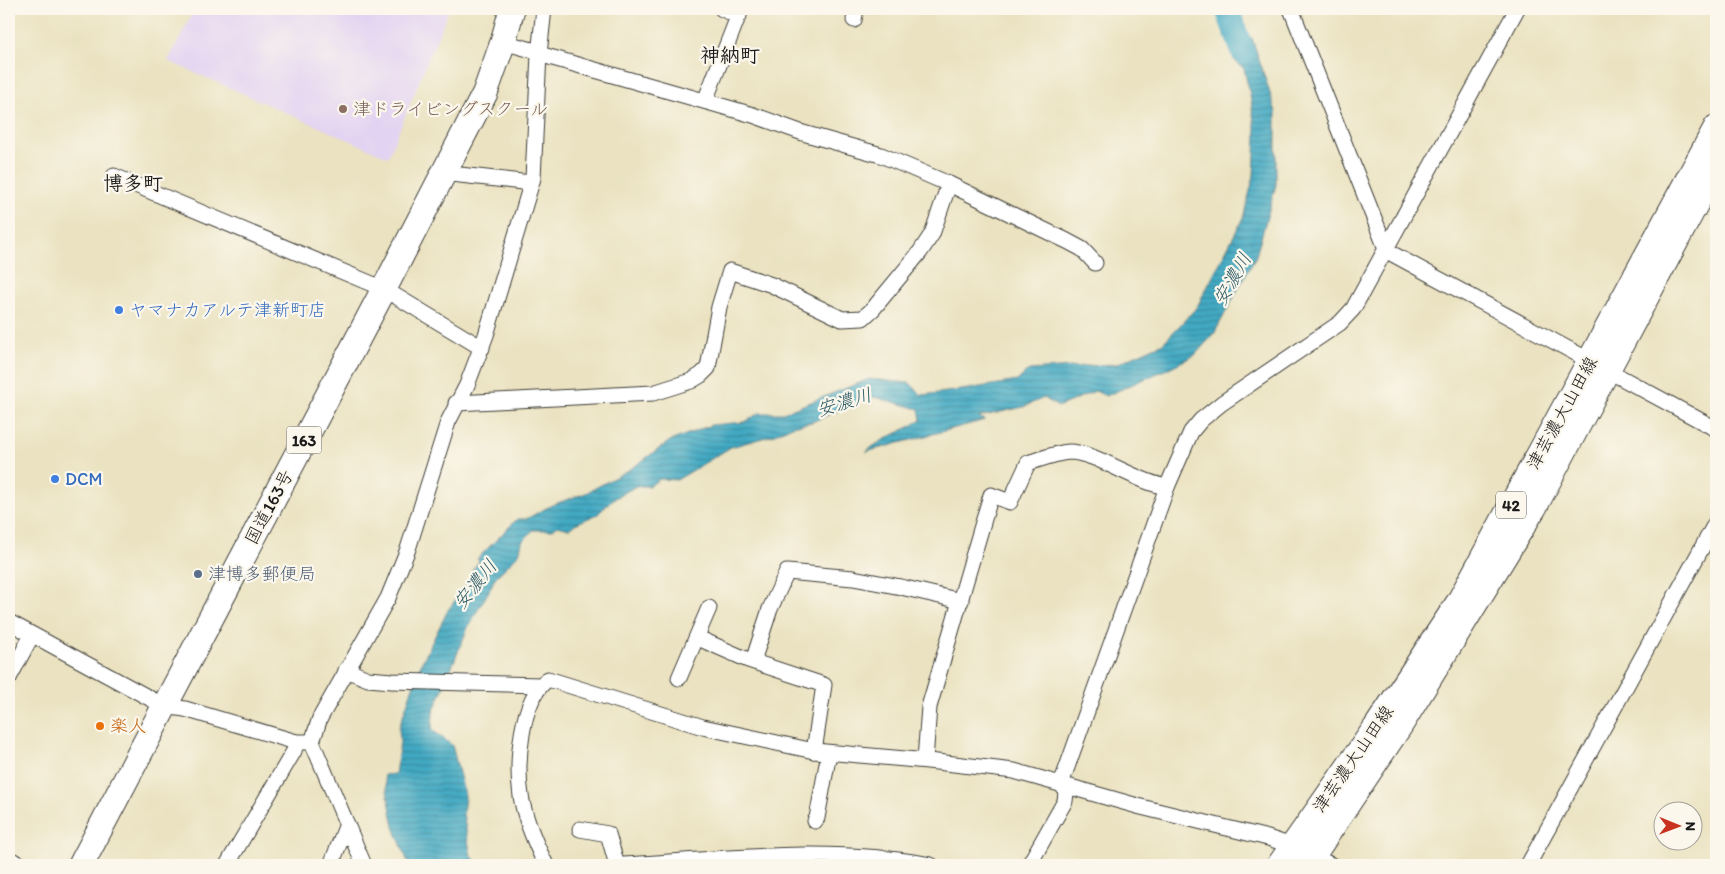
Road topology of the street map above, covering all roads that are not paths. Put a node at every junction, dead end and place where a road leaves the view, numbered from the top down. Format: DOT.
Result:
graph roads {
  1 [pos="512,9"];
  2 [pos="544,9"];
  3 [pos="722,9"];
  4 [pos="1291,9"];
  5 [pos="1517,9"];
  6 [pos="740,12"];
  7 [pos="503,42"];
  8 [pos="539,53"];
  9 [pos="705,101"];
  10 [pos="1716,128"];
  11 [pos="1716,167"];
  12 [pos="442,174"];
  13 [pos="114,176"];
  14 [pos="531,183"];
  15 [pos="949,184"];
  16 [pos="1387,251"];
  17 [pos="1095,263"];
  18 [pos="384,289"];
  19 [pos="482,348"];
  20 [pos="1599,366"];
  21 [pos="456,403"];
  22 [pos="1716,428"];
  23 [pos="1167,487"];
  24 [pos="1716,522"];
  25 [pos="961,601"];
  26 [pos="709,608"];
  27 [pos="9,622"];
  28 [pos="32,635"];
  29 [pos="698,638"];
  30 [pos="753,661"];
  31 [pos="346,670"];
  32 [pos="9,678"];
  33 [pos="679,678"];
  34 [pos="540,685"];
  35 [pos="164,706"];
  36 [pos="296,742"];
  37 [pos="312,742"];
  38 [pos="814,751"];
  39 [pos="830,753"];
  40 [pos="925,760"];
  41 [pos="1062,784"];
  42 [pos="815,821"];
  43 [pos="347,824"];
  44 [pos="580,828"];
  45 [pos="1292,846"];
  46 [pos="9,860"];
  47 [pos="730,862"];
  48 [pos="1317,862"];
  49 [pos="22,865"];
  50 [pos="81,865"];
  51 [pos="227,865"];
  52 [pos="331,865"];
  53 [pos="364,865"];
  54 [pos="546,865"];
  55 [pos="617,865"];
  56 [pos="624,865"];
  57 [pos="931,865"];
  58 [pos="1029,865"];
  59 [pos="1279,865"];
  60 [pos="1528,865"];
  1 -- 7 [label="highway, 国道163号 / 163"];
  2 -- 8 [label="street"];
  3 -- 6 [label="street"];
  4 -- 16 [label="street"];
  5 -- 16 [label="street"];
  6 -- 9 [label="street"];
  7 -- 8 [label="street"];
  7 -- 12 [label="highway, 国道163号 / 163"];
  8 -- 9 [label="street"];
  8 -- 14 [label="street"];
  9 -- 15 [label="street"];
  10 -- 20 [label="main road, 津芸濃大山田線 / 42"];
  11 -- 20 [label="main road, 津芸濃大山田線 / 42"];
  12 -- 14 [label="street"];
  12 -- 18 [label="highway, 国道163号 / 163"];
  13 -- 18 [label="street"];
  14 -- 19 [label="street"];
  15 -- 17 [label="street"];
  15 -- 21 [label="street"];
  16 -- 20 [label="street"];
  16 -- 23 [label="street"];
  18 -- 19 [label="street"];
  18 -- 35 [label="highway, 国道163号 / 163"];
  19 -- 21 [label="street"];
  20 -- 22 [label="street"];
  20 -- 45 [label="main road, 津芸濃大山田線 / 42"];
  20 -- 48 [label="main road, 津芸濃大山田線 / 42"];
  21 -- 31 [label="street"];
  23 -- 25 [label="street"];
  23 -- 41 [label="street"];
  24 -- 60 [label="street"];
  25 -- 30 [label="street"];
  25 -- 40 [label="street"];
  26 -- 29 [label="street"];
  27 -- 28 [label="street"];
  28 -- 32 [label="street"];
  28 -- 35 [label="street"];
  29 -- 30 [label="street"];
  29 -- 33 [label="street"];
  30 -- 38 [label="street"];
  31 -- 34 [label="street"];
  31 -- 37 [label="street"];
  34 -- 38 [label="street"];
  34 -- 54 [label="street"];
  35 -- 36 [label="street"];
  35 -- 50 [label="highway, 国道163号 / 163"];
  36 -- 37 [label="street"];
  36 -- 51 [label="street"];
  37 -- 43 [label="street"];
  38 -- 39 [label="street"];
  39 -- 40 [label="street"];
  39 -- 42 [label="street"];
  40 -- 41 [label="street"];
  41 -- 45 [label="street"];
  41 -- 58 [label="street"];
  43 -- 52 [label="street"];
  43 -- 53 [label="street"];
  44 -- 55 [label="street"];
  45 -- 48 [label="street"];
  45 -- 59 [label="main road, 津芸濃大山田線 / 42"];
  46 -- 49 [label="street"];
  47 -- 56 [label="street"];
  47 -- 57 [label="street"];
}
